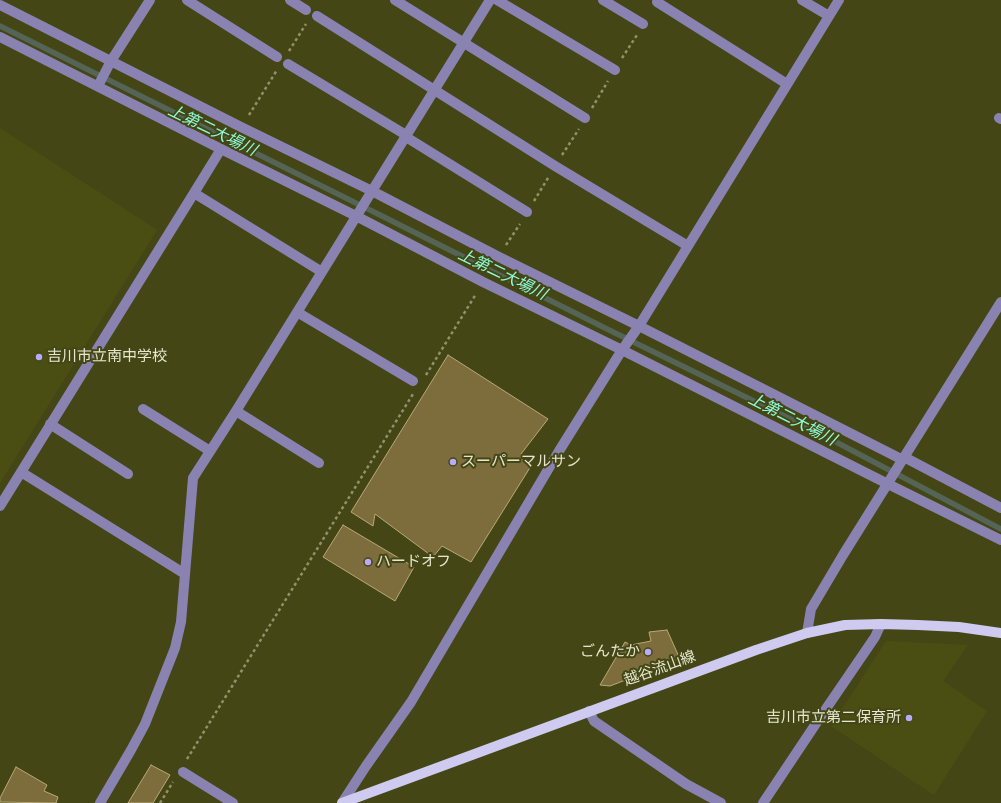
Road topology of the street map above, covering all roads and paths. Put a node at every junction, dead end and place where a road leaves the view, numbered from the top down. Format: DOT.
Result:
graph roads {
  1 [pos="150,0"];
  2 [pos="186,0"];
  3 [pos="290,0"];
  4 [pos="394,0"];
  5 [pos="490,0"];
  6 [pos="496,0"];
  7 [pos="603,0"];
  8 [pos="802,0"];
  9 [pos="839,0"];
  10 [pos="657,2"];
  11 [pos="0,5"];
  12 [pos="306,10"];
  13 [pos="317,16"];
  14 [pos="829,16"];
  15 [pos="644,24"];
  16 [pos="0,36"];
  17 [pos="464,42"];
  18 [pos="277,57"];
  19 [pos="111,61"];
  20 [pos="288,64"];
  21 [pos="615,70"];
  22 [pos="787,84"];
  23 [pos="98,86"];
  24 [pos="435,89"];
  25 [pos="585,118"];
  26 [pos="406,136"];
  27 [pos="221,149"];
  28 [pos="372,191"];
  29 [pos="194,193"];
  30 [pos="527,212"];
  31 [pos="356,216"];
  32 [pos="688,246"];
  33 [pos="322,272"];
  34 [pos="483,282"];
  35 [pos="1001,302"];
  36 [pos="297,312"];
  37 [pos="639,326"];
  38 [pos="622,350"];
  39 [pos="424,376"];
  40 [pos="414,385"];
  41 [pos="143,409"];
  42 [pos="236,411"];
  43 [pos="50,424"];
  44 [pos="210,451"];
  45 [pos="904,459"];
  46 [pos="319,463"];
  47 [pos="21,472"];
  48 [pos="128,474"];
  49 [pos="888,484"];
  50 [pos="0,506"];
  51 [pos="1001,508"];
  52 [pos="1001,540"];
  53 [pos="185,574"];
  54 [pos="880,624"];
  55 [pos="1001,632"];
  56 [pos="807,633"];
  57 [pos="589,711"];
  58 [pos="182,770"];
  59 [pos="100,803"];
  60 [pos="160,803"];
  61 [pos="233,803"];
  62 [pos="342,803"];
  63 [pos="721,803"];
  64 [pos="763,803"];
  1 -- 19 [label="street"];
  2 -- 18 [label="street"];
  3 -- 12 [label="street"];
  4 -- 17 [label="street"];
  5 -- 17 [label="street"];
  6 -- 21 [label="street"];
  7 -- 15 [label="street"];
  8 -- 14 [label="street"];
  9 -- 14 [label="street"];
  10 -- 22 [label="street"];
  11 -- 19 [label="street"];
  13 -- 24 [label="street"];
  14 -- 22 [label="street"];
  16 -- 23 [label="street"];
  17 -- 24 [label="street"];
  17 -- 25 [label="street"];
  19 -- 23 [label="street"];
  19 -- 28 [label="street"];
  20 -- 26 [label="street"];
  22 -- 32 [label="street"];
  23 -- 27 [label="street"];
  24 -- 26 [label="street"];
  24 -- 32 [label="street"];
  26 -- 28 [label="street"];
  26 -- 30 [label="street"];
  27 -- 29 [label="street"];
  27 -- 31 [label="street"];
  28 -- 31 [label="street"];
  28 -- 37 [label="street"];
  29 -- 33 [label="street"];
  29 -- 43 [label="street"];
  31 -- 33 [label="street"];
  31 -- 34 [label="street"];
  32 -- 37 [label="street"];
  33 -- 36 [label="street"];
  34 -- 38 [label="street"];
  34 -- 39 [label="path"];
  35 -- 45 [label="street"];
  36 -- 40 [label="street"];
  36 -- 42 [label="street"];
  37 -- 38 [label="street"];
  37 -- 45 [label="street"];
  38 -- 49 [label="street"];
  38 -- 62 [label="street"];
  40 -- 58 [label="path"];
  41 -- 44 [label="street"];
  42 -- 44 [label="street"];
  42 -- 46 [label="street"];
  43 -- 47 [label="street"];
  43 -- 48 [label="street"];
  44 -- 53 [label="street"];
  45 -- 49 [label="street"];
  45 -- 51 [label="street"];
  47 -- 50 [label="street"];
  47 -- 53 [label="street"];
  49 -- 52 [label="street"];
  49 -- 56 [label="street"];
  53 -- 59 [label="street"];
  54 -- 55 [label="main road, 越谷流山線"];
  54 -- 56 [label="main road, 越谷流山線"];
  54 -- 64 [label="street"];
  56 -- 57 [label="main road, 越谷流山線"];
  57 -- 62 [label="main road, 越谷流山線"];
  57 -- 63 [label="street"];
  58 -- 60 [label="path"];
  58 -- 61 [label="street"];
}
